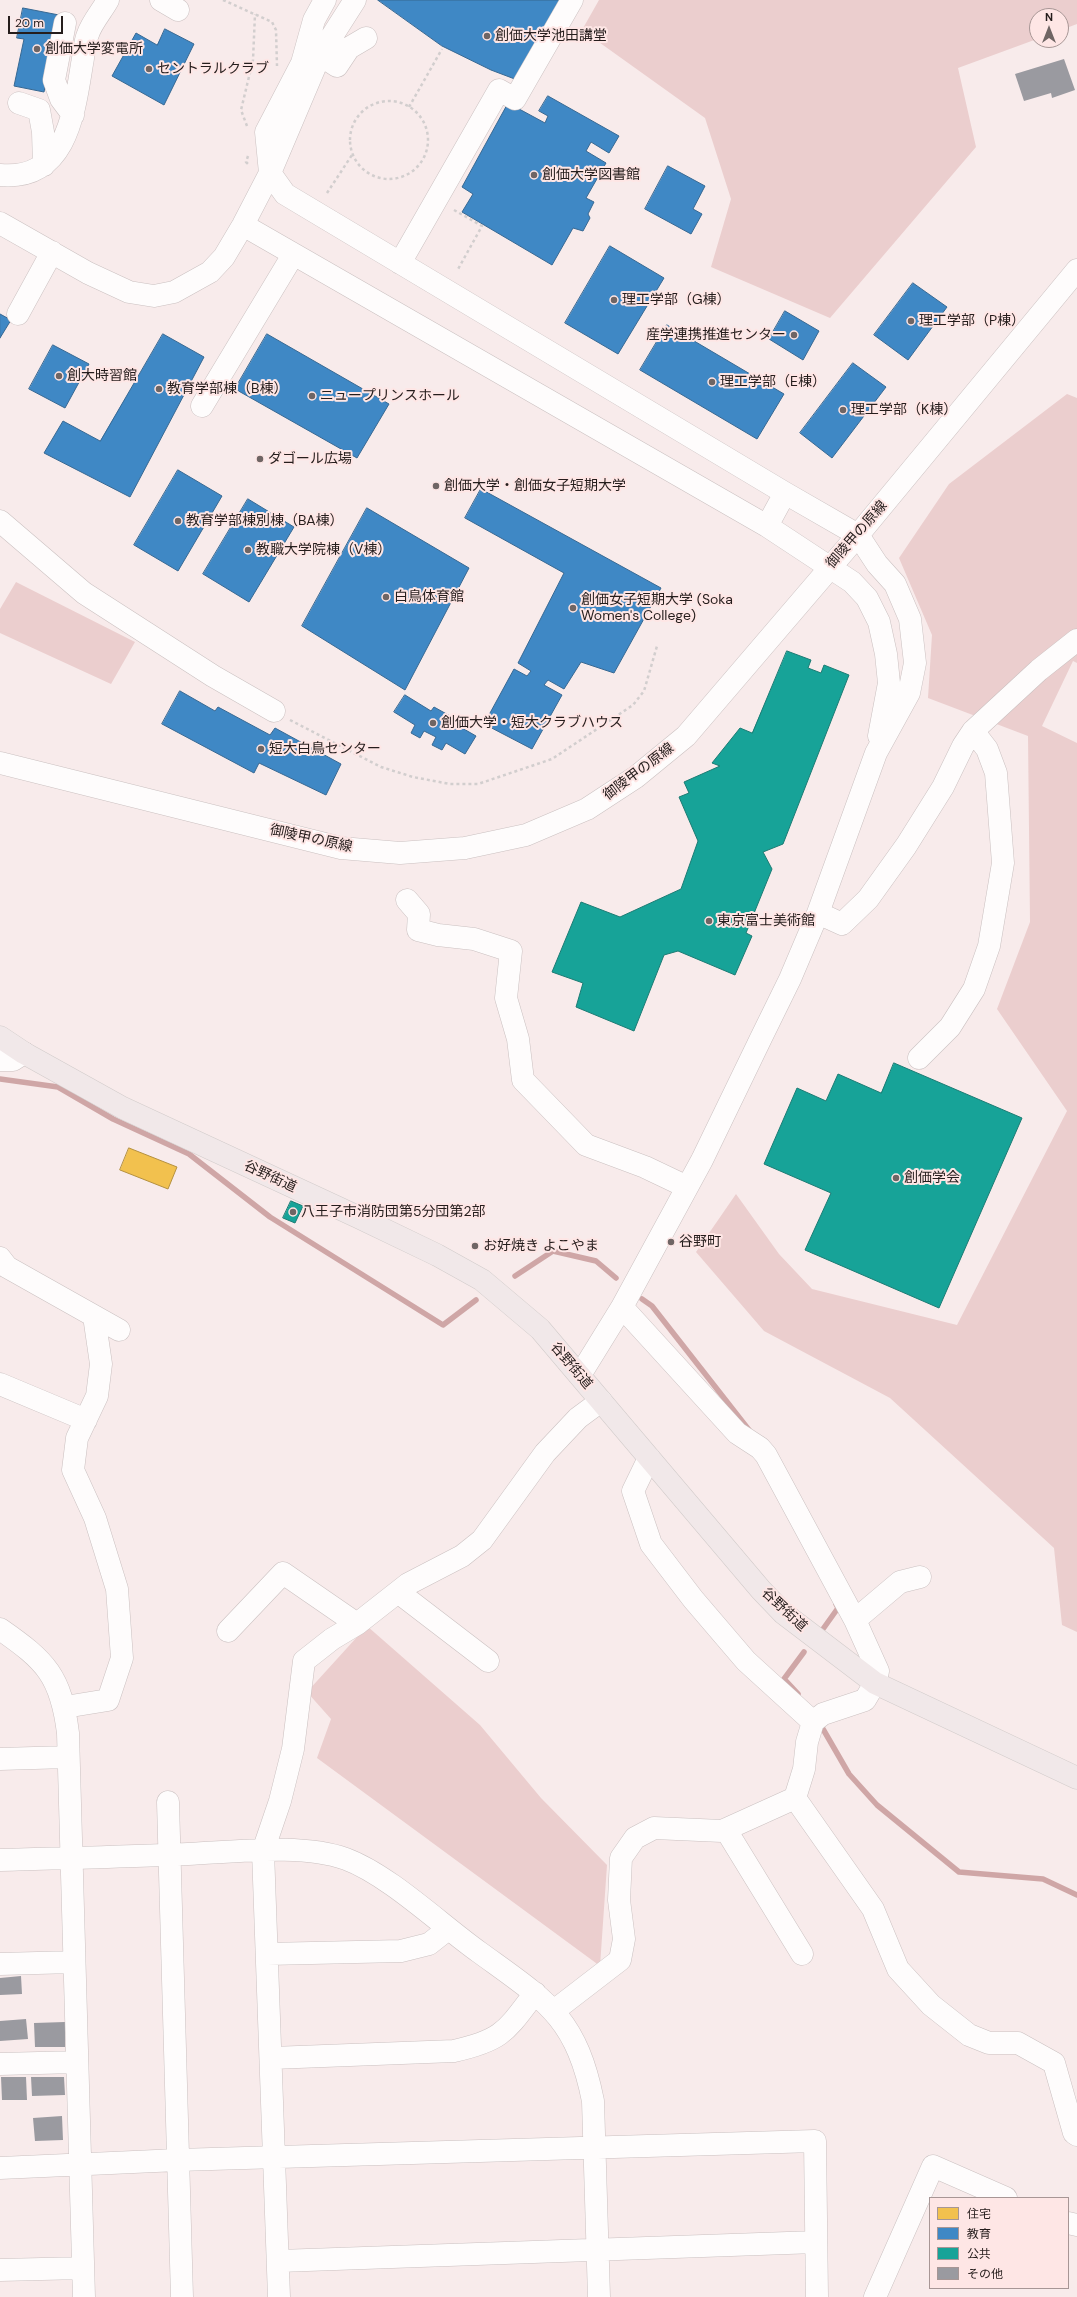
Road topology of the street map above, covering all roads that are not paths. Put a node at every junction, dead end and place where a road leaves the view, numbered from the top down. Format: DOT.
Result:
graph roads {
  1 [pos="108,0"];
  2 [pos="325,0"];
  3 [pos="355,0"];
  4 [pos="572,0"];
  5 [pos="65,23"];
  6 [pos="366,38"];
  7 [pos="312,63"];
  8 [pos="19,102"];
  9 [pos="73,115"];
  10 [pos="44,165"];
  11 [pos="270,173"];
  12 [pos="0,175"];
  13 [pos="0,223"];
  14 [pos="243,226"];
  15 [pos="52,252"];
  16 [pos="293,255"];
  17 [pos="400,263"];
  18 [pos="1077,270"];
  19 [pos="18,314"];
  20 [pos="202,406"];
  21 [pos="785,493"];
  22 [pos="0,522"];
  23 [pos="767,526"];
  24 [pos="858,535"];
  25 [pos="830,566"];
  26 [pos="1077,640"];
  27 [pos="274,711"];
  28 [pos="973,730"];
  29 [pos="876,753"];
  30 [pos="0,763"];
  31 [pos="407,900"];
  32 [pos="818,913"];
  33 [pos="0,1037"];
  34 [pos="24,1053"];
  35 [pos="919,1058"];
  36 [pos="0,1060"];
  37 [pos="687,1188"];
  38 [pos="0,1258"];
  39 [pos="622,1307"];
  40 [pos="94,1316"];
  41 [pos="119,1330"];
  42 [pos="580,1375"];
  43 [pos="0,1384"];
  44 [pos="601,1401"];
  45 [pos="86,1420"];
  46 [pos="649,1458"];
  47 [pos="920,1577"];
  48 [pos="398,1592"];
  49 [pos="855,1620"];
  50 [pos="357,1624"];
  51 [pos="0,1629"];
  52 [pos="228,1631"];
  53 [pos="488,1661"];
  54 [pos="875,1683"];
  55 [pos="65,1707"];
  56 [pos="813,1722"];
  57 [pos="68,1757"];
  58 [pos="0,1759"];
  59 [pos="1077,1778"];
  60 [pos="795,1798"];
  61 [pos="168,1802"];
  62 [pos="726,1830"];
  63 [pos="263,1851"];
  64 [pos="169,1855"];
  65 [pos="70,1858"];
  66 [pos="0,1860"];
  67 [pos="448,1929"];
  68 [pos="267,1954"];
  69 [pos="802,1954"];
  70 [pos="74,1962"];
  71 [pos="0,1964"];
  72 [pos="535,1993"];
  73 [pos="555,2010"];
  74 [pos="272,2058"];
  75 [pos="77,2062"];
  76 [pos="0,2064"];
  77 [pos="1077,2135"];
  78 [pos="595,2149"];
  79 [pos="275,2158"];
  80 [pos="178,2160"];
  81 [pos="81,2166"];
  82 [pos="0,2168"];
  83 [pos="1004,2197"];
  84 [pos="816,2242"];
  85 [pos="598,2249"];
  86 [pos="278,2261"];
  87 [pos="83,2268"];
  88 [pos="0,2270"];
  89 [pos="84,2297"];
  90 [pos="182,2297"];
  91 [pos="279,2297"];
  92 [pos="599,2297"];
  93 [pos="817,2297"];
  94 [pos="875,2297"];
  1 -- 9 [label="street"];
  2 -- 7 [label="street"];
  3 -- 7 [label="street"];
  4 -- 17 [label="street"];
  5 -- 9 [label="street"];
  6 -- 7 [label="street"];
  7 -- 11 [label="street"];
  7 -- 11 [label="street"];
  8 -- 10 [label="street"];
  9 -- 10 [label="street"];
  10 -- 12 [label="street"];
  11 -- 14 [label="street"];
  11 -- 17 [label="street"];
  13 -- 15 [label="street"];
  14 -- 15 [label="street"];
  14 -- 16 [label="street"];
  15 -- 19 [label="street"];
  16 -- 20 [label="street"];
  16 -- 23 [label="street"];
  17 -- 21 [label="street"];
  18 -- 24 [label="street, 御陵甲の原線"];
  21 -- 23 [label="street"];
  21 -- 24 [label="street"];
  22 -- 27 [label="street"];
  23 -- 25 [label="street"];
  24 -- 25 [label="street, 御陵甲の原線"];
  24 -- 29 [label="street"];
  25 -- 29 [label="street"];
  25 -- 30 [label="street, 御陵甲の原線"];
  26 -- 28 [label="street"];
  28 -- 32 [label="street"];
  28 -- 35 [label="street"];
  29 -- 32 [label="street"];
  31 -- 37 [label="street"];
  32 -- 37 [label="street"];
  33 -- 34 [label="main road, 谷野街道"];
  34 -- 36 [label="street"];
  34 -- 42 [label="main road, 谷野街道"];
  37 -- 39 [label="street"];
  38 -- 40 [label="street"];
  39 -- 42 [label="street"];
  39 -- 49 [label="street"];
  40 -- 41 [label="street"];
  40 -- 45 [label="street"];
  42 -- 44 [label="main road, 谷野街道"];
  43 -- 45 [label="street"];
  44 -- 46 [label="main road, 谷野街道"];
  44 -- 48 [label="street"];
  45 -- 55 [label="street"];
  46 -- 54 [label="main road, 谷野街道"];
  46 -- 56 [label="street"];
  47 -- 49 [label="street"];
  48 -- 50 [label="street"];
  48 -- 53 [label="street"];
  49 -- 54 [label="street"];
  50 -- 52 [label="street"];
  50 -- 63 [label="street"];
  51 -- 55 [label="street"];
  54 -- 56 [label="street"];
  54 -- 59 [label="main road, 谷野街道"];
  55 -- 57 [label="street"];
  56 -- 60 [label="street"];
  57 -- 58 [label="street"];
  57 -- 65 [label="street"];
  60 -- 62 [label="street"];
  60 -- 77 [label="street"];
  61 -- 64 [label="street"];
  62 -- 69 [label="street"];
  62 -- 73 [label="street"];
  63 -- 64 [label="street"];
  63 -- 67 [label="street"];
  63 -- 68 [label="street"];
  64 -- 65 [label="street"];
  64 -- 80 [label="street"];
  65 -- 66 [label="street"];
  65 -- 70 [label="street"];
  67 -- 68 [label="street"];
  67 -- 72 [label="street"];
  68 -- 74 [label="street"];
  70 -- 71 [label="street"];
  70 -- 75 [label="street"];
  72 -- 73 [label="street"];
  72 -- 74 [label="street"];
  73 -- 78 [label="street"];
  74 -- 79 [label="street"];
  75 -- 76 [label="street"];
  75 -- 81 [label="street"];
  78 -- 79 [label="street"];
  78 -- 84 [label="street"];
  78 -- 85 [label="street"];
  79 -- 80 [label="street"];
  79 -- 86 [label="street"];
  80 -- 81 [label="street"];
  80 -- 90 [label="street"];
  81 -- 82 [label="street"];
  81 -- 87 [label="street"];
  83 -- 94 [label="street"];
  84 -- 85 [label="street"];
  84 -- 93 [label="street"];
  85 -- 86 [label="street"];
  85 -- 92 [label="street"];
  86 -- 91 [label="street"];
  87 -- 88 [label="street"];
  87 -- 89 [label="street"];
}
